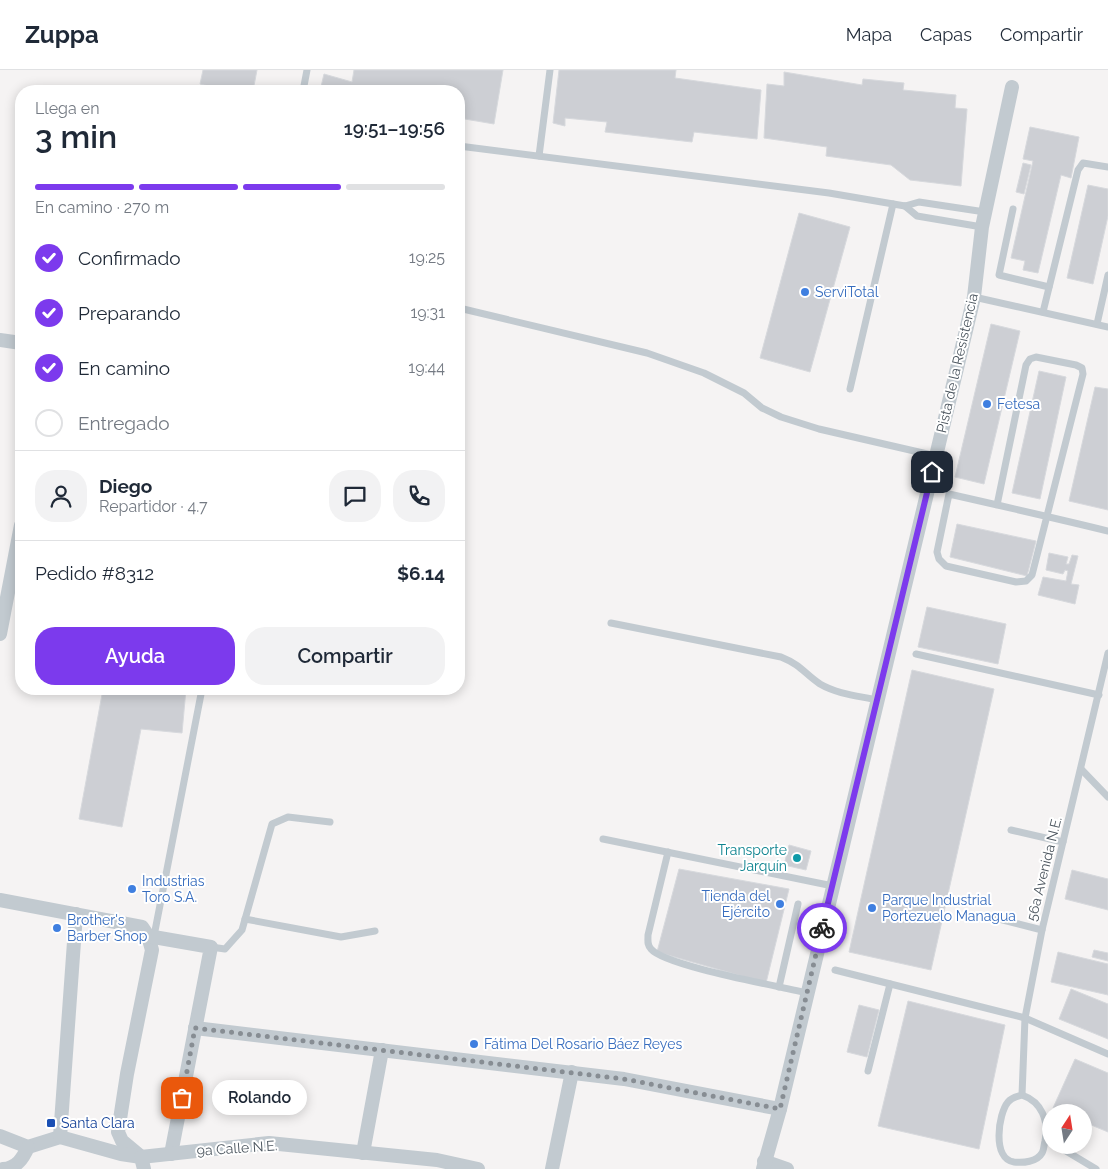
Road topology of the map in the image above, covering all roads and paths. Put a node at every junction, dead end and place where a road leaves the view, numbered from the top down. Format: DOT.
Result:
graph roads {
  1 [pos="307,70"];
  2 [pos="550,70"];
  3 [pos="304,85"];
  4 [pos="1012,87"];
  5 [pos="465,147"];
  6 [pos="539,156"];
  7 [pos="1108,167"];
  8 [pos="893,204"];
  9 [pos="905,206"];
  10 [pos="1013,209"];
  11 [pos="985,212"];
  12 [pos="982,227"];
  13 [pos="1108,275"];
  14 [pos="1049,287"];
  15 [pos="974,296"];
  16 [pos="465,309"];
  17 [pos="1043,312"];
  18 [pos="1097,324"];
  19 [pos="1108,327"];
  20 [pos="0,340"];
  21 [pos="15,342"];
  22 [pos="850,389"];
  23 [pos="936,456"];
  24 [pos="997,505"];
  25 [pos="1047,517"];
  26 [pos="1108,531"];
  27 [pos="15,556"];
  28 [pos="611,623"];
  29 [pos="0,634"];
  30 [pos="1108,652"];
  31 [pos="916,654"];
  32 [pos="1099,694"];
  33 [pos="201,695"];
  34 [pos="878,700"];
  35 [pos="1080,770"];
  36 [pos="1108,797"];
  37 [pos="330,822"];
  38 [pos="1011,830"];
  39 [pos="603,839"];
  40 [pos="1063,842"];
  41 [pos="668,852"];
  42 [pos="833,886"];
  43 [pos="0,900"];
  44 [pos="798,904"];
  45 [pos="76,914"];
  46 [pos="991,917"];
  47 [pos="245,919"];
  48 [pos="1042,930"];
  49 [pos="375,931"];
  50 [pos="151,936"];
  51 [pos="212,947"];
  52 [pos="835,970"];
  53 [pos="890,984"];
  54 [pos="779,987"];
  55 [pos="807,993"];
  56 [pos="1025,1018"];
  57 [pos="195,1028"];
  58 [pos="382,1050"];
  59 [pos="1108,1054"];
  60 [pos="868,1071"];
  61 [pos="572,1072"];
  62 [pos="1022,1095"];
  63 [pos="780,1109"];
  64 [pos="1042,1112"];
  65 [pos="0,1136"];
  66 [pos="60,1137"];
  67 [pos="28,1147"];
  68 [pos="363,1153"];
  69 [pos="1042,1153"];
  70 [pos="171,1154"];
  71 [pos="1071,1154"];
  72 [pos="143,1163"];
  73 [pos="761,1166"];
  74 [pos="3,1169"];
  75 [pos="478,1169"];
  76 [pos="552,1169"];
  77 [pos="787,1169"];
  78 [pos="1096,1169"];
  1 -- 3 [label="lane"];
  2 -- 6 [label="lane"];
  4 -- 11 [label="street, Pista de la Resistencia"];
  5 -- 6 [label="lane"];
  6 -- 8 [label="lane"];
  7 -- 14 [label="lane"];
  8 -- 9 [label="lane"];
  8 -- 22 [label="lane"];
  9 -- 11 [label="lane"];
  9 -- 12 [label="lane"];
  10 -- 14 [label="lane"];
  11 -- 12 [label="street, Pista de la Resistencia"];
  12 -- 15 [label="street, Pista de la Resistencia"];
  13 -- 18 [label="lane"];
  14 -- 17 [label="lane"];
  15 -- 17 [label="lane"];
  15 -- 23 [label="street, Pista de la Resistencia"];
  16 -- 23 [label="lane"];
  17 -- 18 [label="lane"];
  18 -- 19 [label="lane"];
  20 -- 21 [label="street"];
  23 -- 34 [label="street, Pista de la Resistencia"];
  24 -- 25 [label="lane"];
  24 -- 25 [label="lane"];
  24 -- 25 [label="lane"];
  25 -- 26 [label="lane"];
  27 -- 29 [label="street"];
  28 -- 34 [label="lane"];
  30 -- 32 [label="lane, 56a Avenida N.E."];
  31 -- 32 [label="lane"];
  32 -- 35 [label="lane, 56a Avenida N.E."];
  33 -- 50 [label="lane"];
  34 -- 42 [label="street, Pista de la Resistencia"];
  35 -- 36 [label="lane"];
  35 -- 40 [label="lane, 56a Avenida N.E."];
  37 -- 47 [label="lane"];
  38 -- 40 [label="lane"];
  39 -- 41 [label="lane"];
  40 -- 48 [label="lane, 56a Avenida N.E."];
  41 -- 42 [label="lane"];
  41 -- 54 [label="lane"];
  42 -- 55 [label="street, Pista de la Resistencia"];
  43 -- 45 [label="street"];
  44 -- 54 [label="lane"];
  45 -- 50 [label="street"];
  45 -- 66 [label="street"];
  46 -- 48 [label="lane"];
  47 -- 49 [label="lane"];
  47 -- 51 [label="lane"];
  48 -- 56 [label="lane, 56a Avenida N.E."];
  50 -- 51 [label="street"];
  50 -- 72 [label="street"];
  51 -- 57 [label="street"];
  52 -- 53 [label="lane"];
  53 -- 56 [label="lane"];
  53 -- 60 [label="lane"];
  54 -- 55 [label="lane"];
  55 -- 63 [label="street, Pista de la Resistencia"];
  56 -- 59 [label="lane"];
  56 -- 62 [label="lane, 56a Avenida N.E."];
  57 -- 58 [label="street"];
  57 -- 70 [label="street"];
  58 -- 61 [label="street"];
  58 -- 68 [label="street"];
  61 -- 63 [label="street"];
  61 -- 76 [label="street"];
  62 -- 64 [label="lane"];
  62 -- 69 [label="lane"];
  63 -- 73 [label="street, Pista de la Resistencia"];
  65 -- 67 [label="street"];
  66 -- 67 [label="street"];
  66 -- 72 [label="street, 9a Calle N.E."];
  67 -- 74 [label="street"];
  68 -- 70 [label="street, 9a Calle N.E."];
  68 -- 75 [label="street, 9a Calle N.E."];
  70 -- 72 [label="street, 9a Calle N.E."];
  71 -- 78 [label="lane"];
  73 -- 77 [label="street"];
}
